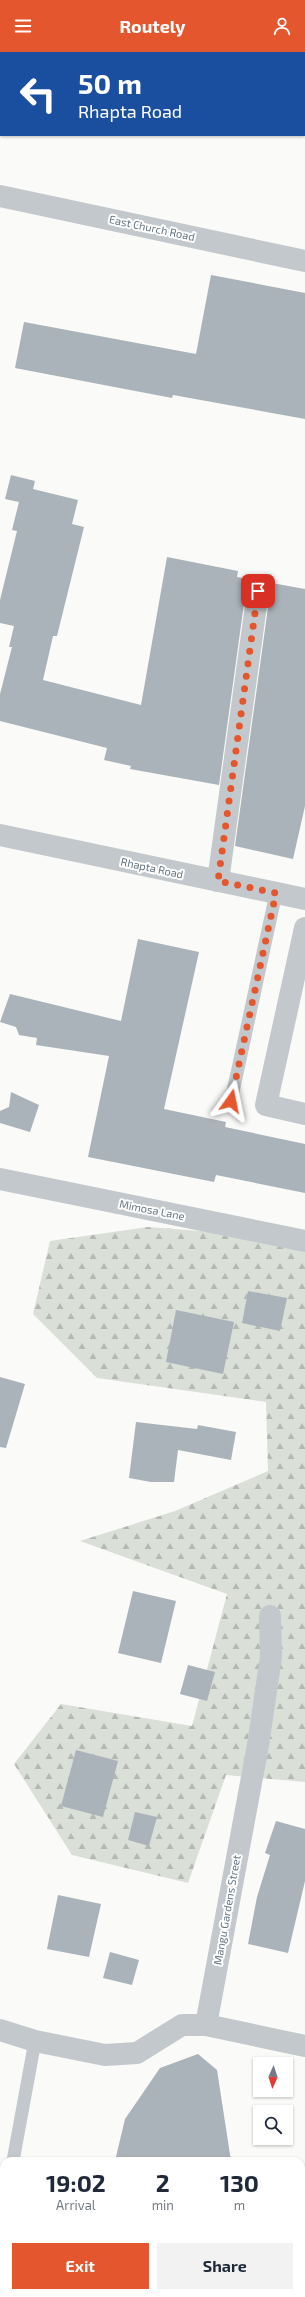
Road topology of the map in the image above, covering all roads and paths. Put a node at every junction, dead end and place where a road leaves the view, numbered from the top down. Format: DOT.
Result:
graph roads {
  1 [pos="0,196"];
  2 [pos="305,261"];
  3 [pos="258,591"];
  4 [pos="0,835"];
  5 [pos="218,881"];
  6 [pos="276,893"];
  7 [pos="305,899"];
  8 [pos="305,928"];
  9 [pos="231,1101"];
  10 [pos="305,1114"];
  11 [pos="0,1179"];
  12 [pos="305,1241"];
  13 [pos="270,1616"];
  14 [pos="206,2025"];
  15 [pos="0,2030"];
  16 [pos="35,2042"];
  17 [pos="305,2046"];
  18 [pos="14,2157"];
  1 -- 2 [label="street, East Church Road"];
  3 -- 5 [label="street"];
  4 -- 5 [label="street, Rhapta Road"];
  5 -- 6 [label="street, Rhapta Road"];
  6 -- 7 [label="street, Rhapta Road"];
  6 -- 9 [label="lane"];
  8 -- 10 [label="street"];
  11 -- 12 [label="street, Mimosa Lane"];
  13 -- 14 [label="street, Mangu Gardens Street"];
  14 -- 16 [label="street"];
  14 -- 17 [label="street"];
  15 -- 16 [label="street"];
  16 -- 18 [label="lane"];
}
